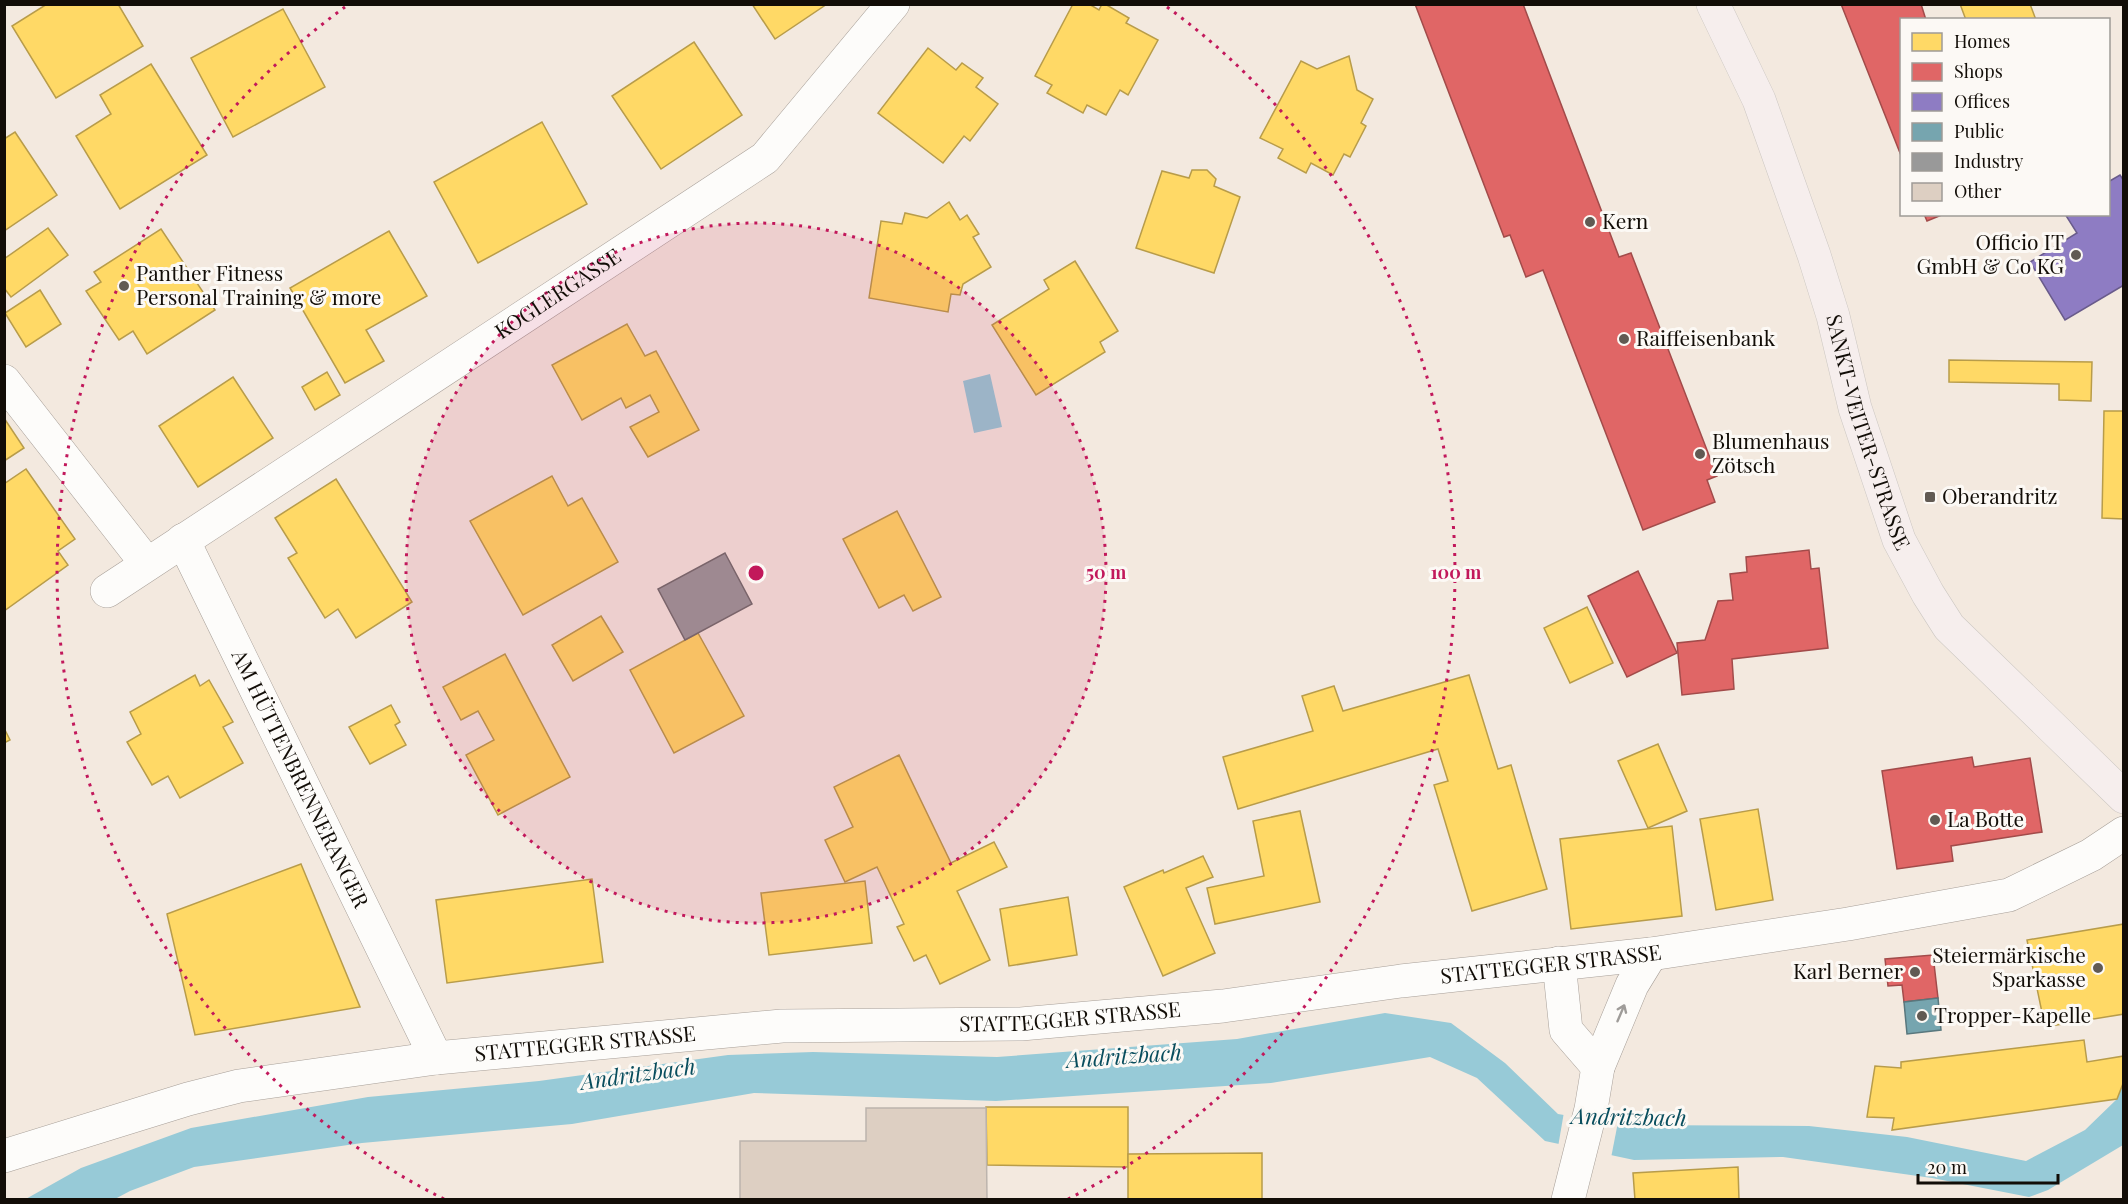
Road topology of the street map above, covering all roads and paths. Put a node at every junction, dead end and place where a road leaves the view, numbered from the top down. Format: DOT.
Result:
graph roads {
  1 [pos="892,4"];
  2 [pos="1713,4"];
  3 [pos="4,381"];
  4 [pos="183,540"];
  5 [pos="147,564"];
  6 [pos="107,591"];
  7 [pos="2124,797"];
  8 [pos="2124,833"];
  9 [pos="1651,954"];
  10 [pos="1559,963"];
  11 [pos="436,1058"];
  12 [pos="1598,1067"];
  13 [pos="4,1156"];
  14 [pos="1571,1187"];
  1 -- 4 [label="street, KOGLERGASSE"];
  2 -- 7 [label="main road, SANKT-VEITER-STRASSE"];
  3 -- 5 [label="street"];
  4 -- 5 [label="street"];
  4 -- 11 [label="street, AM HÜTTENBRENNERANGER"];
  5 -- 6 [label="street"];
  8 -- 9 [label="street, STATTEGGER STRASSE"];
  9 -- 10 [label="street, STATTEGGER STRASSE"];
  12 -- 9 [label="street, one-way"];
  10 -- 11 [label="street, STATTEGGER STRASSE"];
  10 -- 12 [label="street"];
  11 -- 13 [label="street, STATTEGGER STRASSE"];
  12 -- 14 [label="street"];
}
